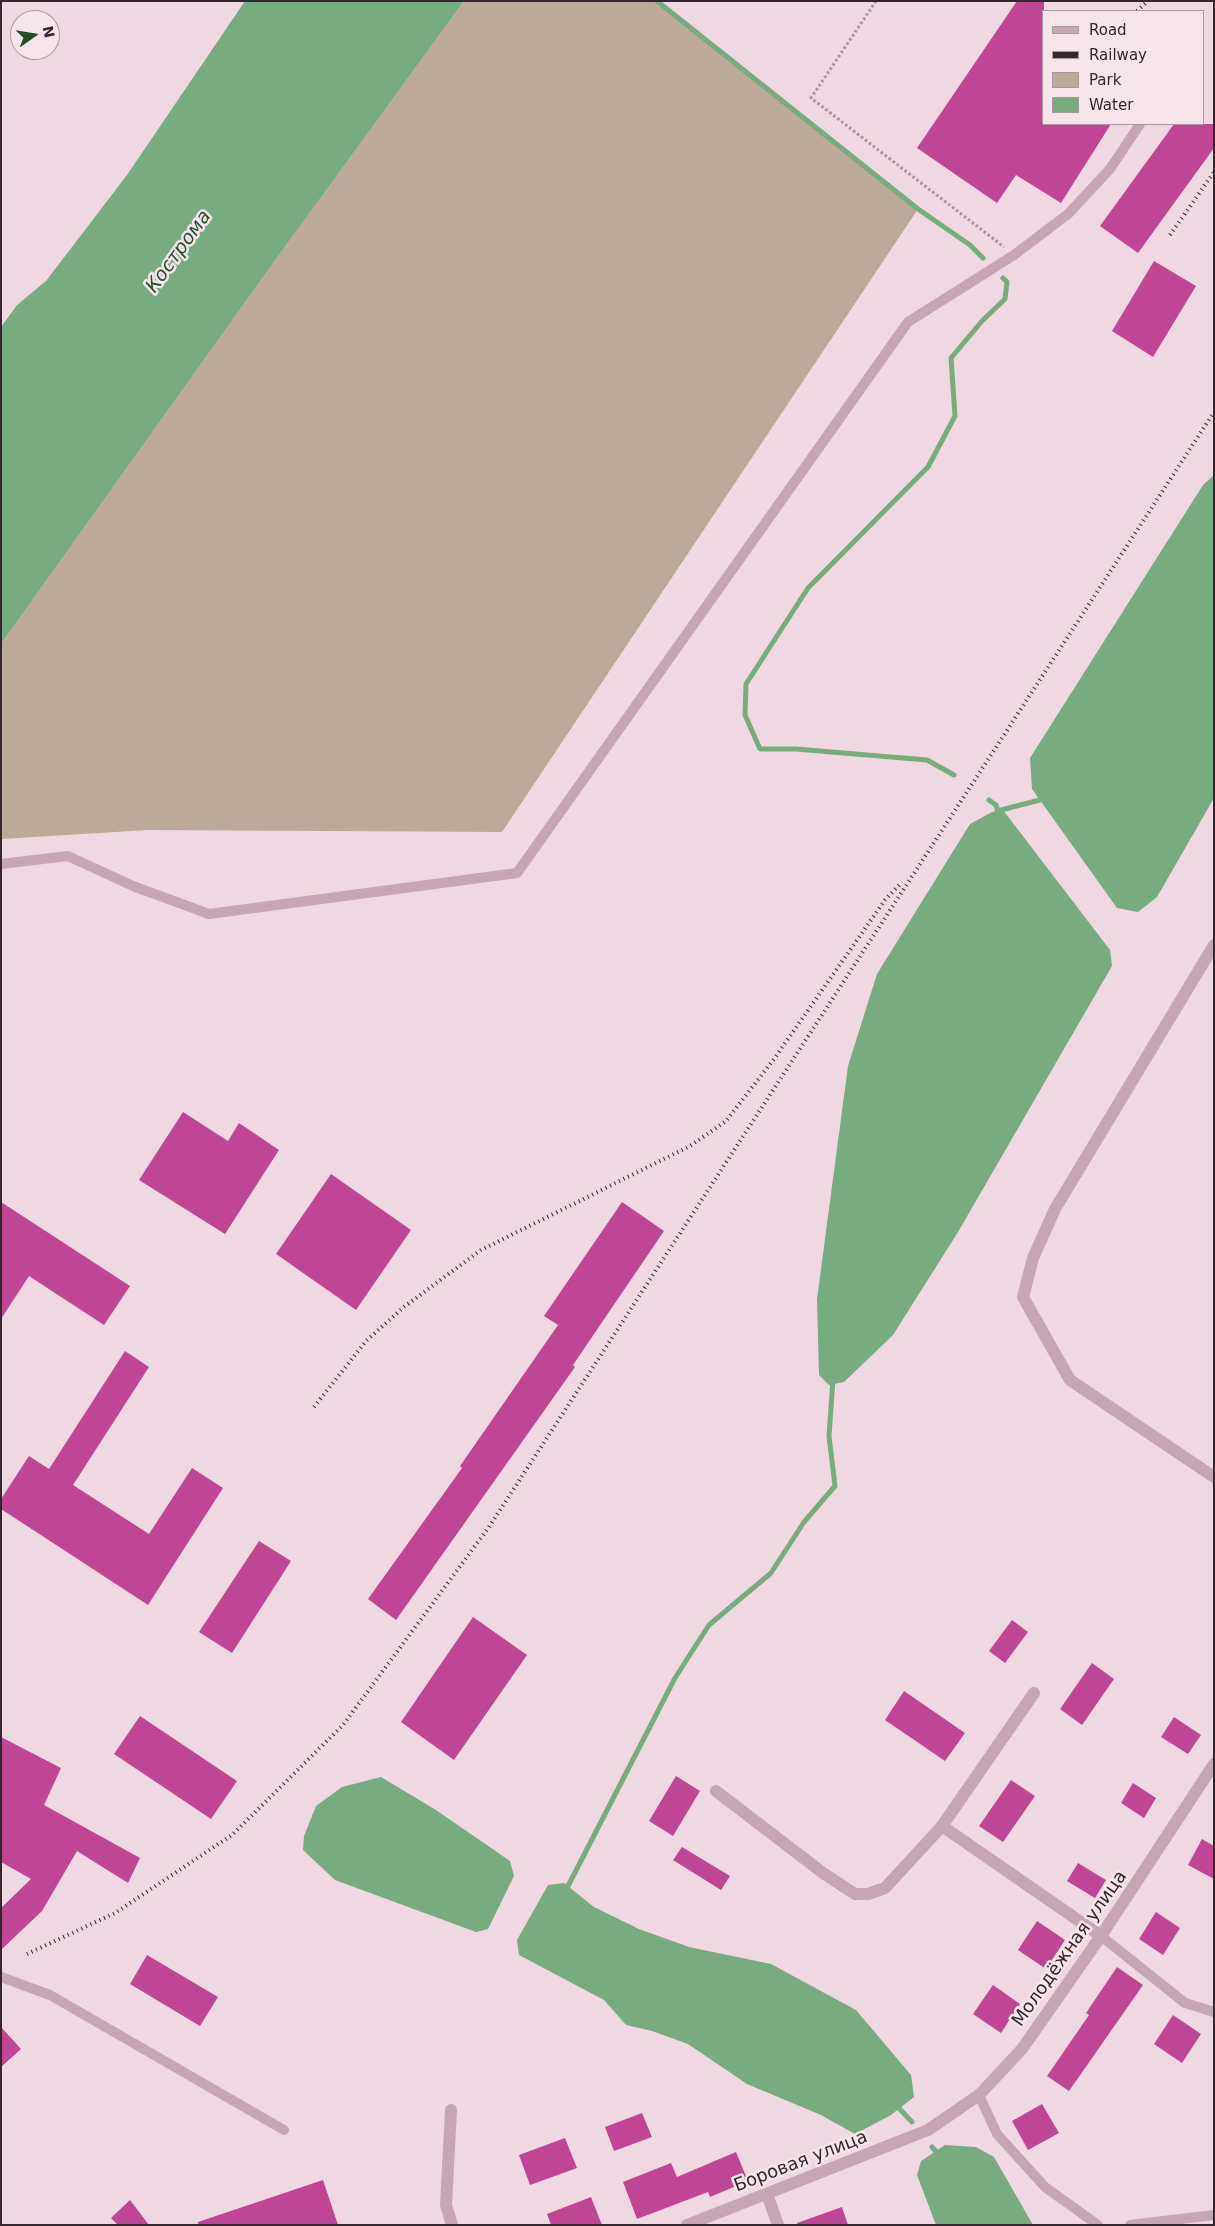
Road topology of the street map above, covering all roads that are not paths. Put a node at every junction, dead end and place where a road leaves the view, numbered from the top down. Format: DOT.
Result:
graph roads {
  1 [pos="1139,125"];
  2 [pos="1,864"];
  3 [pos="1214,945"];
  4 [pos="1214,1477"];
  5 [pos="1034,1693"];
  6 [pos="1214,1764"];
  7 [pos="716,1792"];
  8 [pos="942,1826"];
  9 [pos="1101,1936"];
  10 [pos="1,1977"];
  11 [pos="1214,2012"];
  12 [pos="979,2095"];
  13 [pos="451,2110"];
  14 [pos="284,2130"];
  15 [pos="928,2130"];
  16 [pos="767,2194"];
  17 [pos="1214,2215"];
  18 [pos="452,2225"];
  19 [pos="687,2225"];
  20 [pos="778,2225"];
  21 [pos="1098,2225"];
  22 [pos="1130,2225"];
  1 -- 2 [label="lane"];
  3 -- 4 [label="street"];
  5 -- 8 [label="street"];
  6 -- 9 [label="street, Молодёжная улица"];
  7 -- 8 [label="street"];
  8 -- 9 [label="street"];
  9 -- 11 [label="lane"];
  9 -- 12 [label="street, Молодёжная улица"];
  10 -- 14 [label="lane"];
  12 -- 15 [label="street, Молодёжная улица"];
  12 -- 21 [label="lane"];
  13 -- 18 [label="street"];
  15 -- 16 [label="street, Боровая улица"];
  16 -- 19 [label="street, Боровая улица"];
  16 -- 20 [label="street"];
  17 -- 22 [label="lane"];
}
